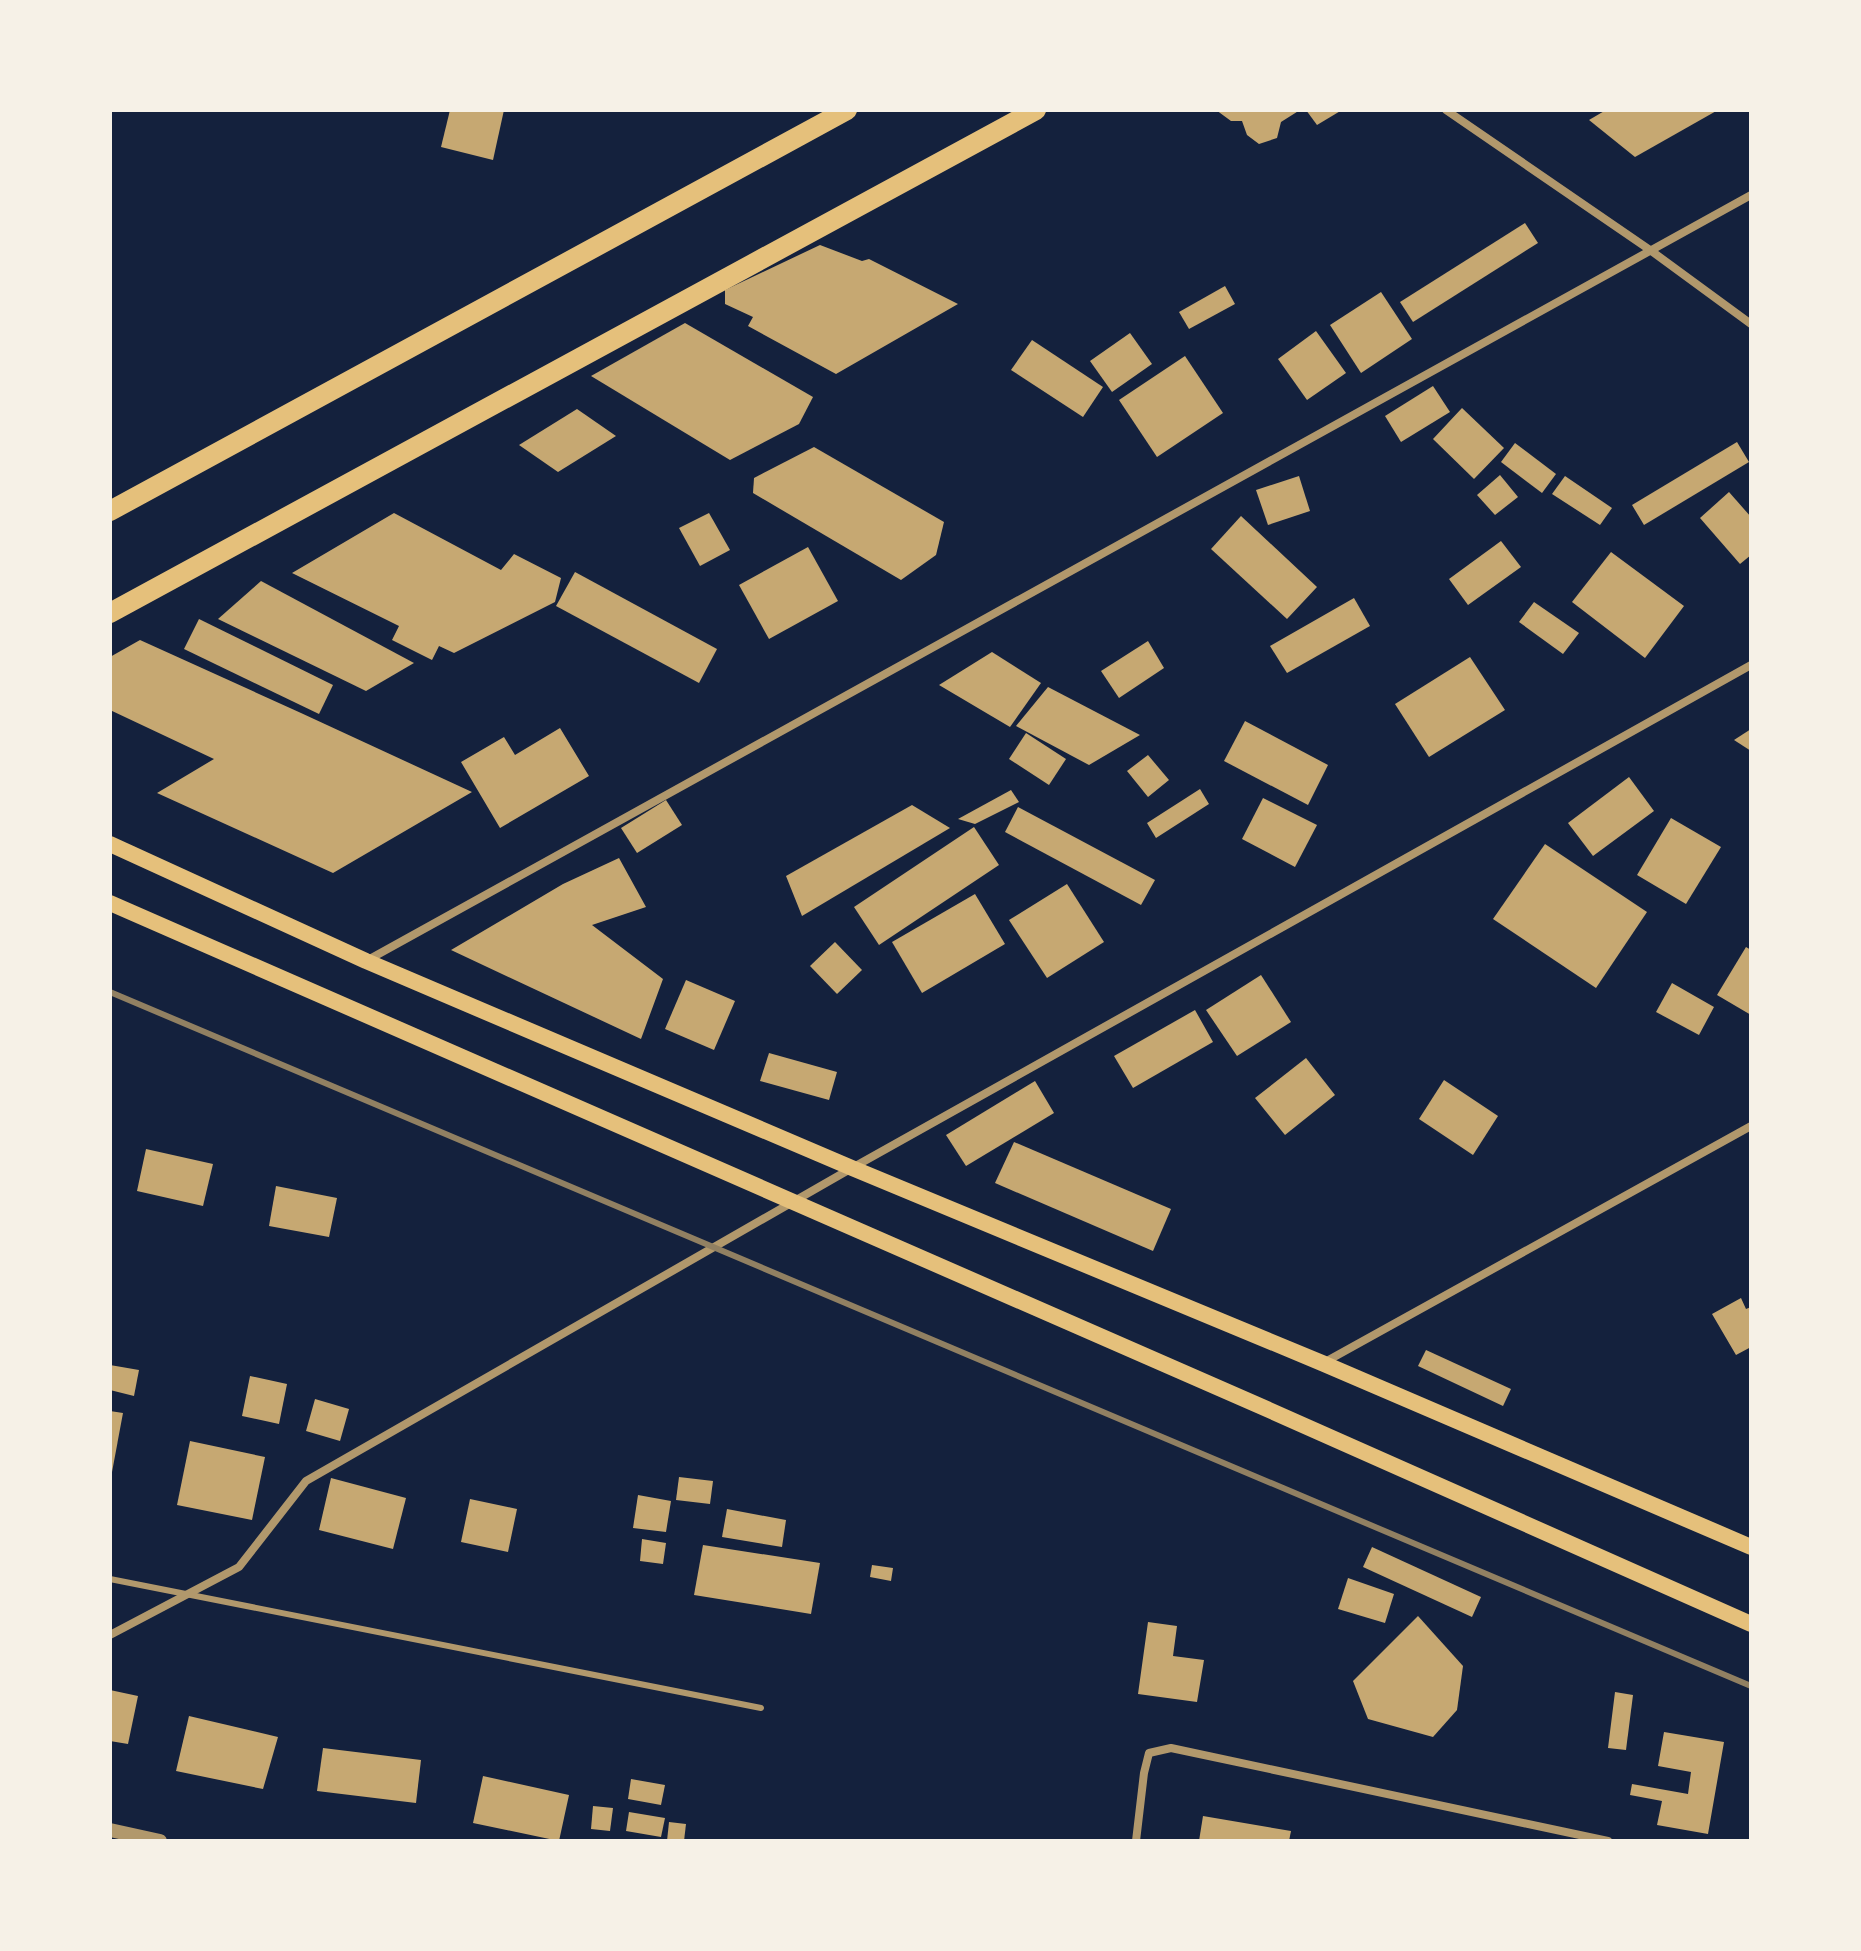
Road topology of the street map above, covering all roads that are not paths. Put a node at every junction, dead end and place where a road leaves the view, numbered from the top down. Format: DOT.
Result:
graph roads {
  1 [pos="847,110"];
  2 [pos="1036,110"];
  3 [pos="1446,110"];
  4 [pos="1751,195"];
  5 [pos="1650,250"];
  6 [pos="1751,324"];
  7 [pos="110,511"];
  8 [pos="110,613"];
  9 [pos="1751,665"];
  10 [pos="110,844"];
  11 [pos="110,903"];
  12 [pos="366,961"];
  13 [pos="1751,1126"];
  14 [pos="852,1168"];
  15 [pos="1322,1363"];
  16 [pos="1751,1547"];
  17 [pos="110,1579"];
  18 [pos="1748,1620"];
  19 [pos="110,1635"];
  20 [pos="761,1708"];
  21 [pos="110,1830"];
  22 [pos="160,1841"];
  23 [pos="1136,1841"];
  24 [pos="1608,1841"];
  1 -- 7 [label="main road"];
  2 -- 8 [label="main road"];
  3 -- 5 [label="street"];
  4 -- 5 [label="street"];
  5 -- 6 [label="street"];
  5 -- 12 [label="street"];
  9 -- 14 [label="street"];
  10 -- 12 [label="main road"];
  11 -- 18 [label="main road"];
  12 -- 14 [label="main road"];
  13 -- 15 [label="street"];
  14 -- 15 [label="main road"];
  14 -- 19 [label="street"];
  15 -- 16 [label="main road"];
  17 -- 20 [label="lane"];
  21 -- 22 [label="street"];
  23 -- 24 [label="street"];
}
